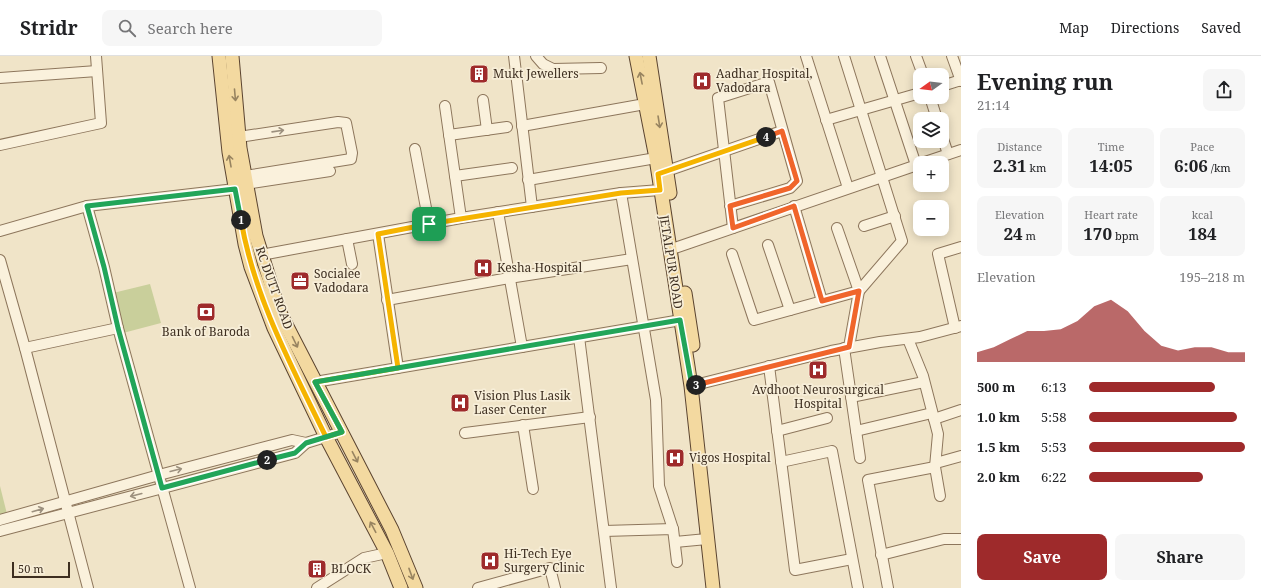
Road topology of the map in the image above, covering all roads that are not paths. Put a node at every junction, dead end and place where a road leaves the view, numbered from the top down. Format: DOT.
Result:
graph roads {
  1 [pos="96,56"];
  2 [pos="219,56"];
  3 [pos="232,56"];
  4 [pos="514,56"];
  5 [pos="536,56"];
  6 [pos="636,56"];
  7 [pos="649,56"];
  8 [pos="806,56"];
  9 [pos="844,56"];
  10 [pos="880,56"];
  11 [pos="916,56"];
  12 [pos="952,56"];
  13 [pos="601,68"];
  14 [pos="920,68"];
  15 [pos="97,71"];
  16 [pos="0,78"];
  17 [pos="961,80"];
  18 [pos="949,84"];
  19 [pos="913,95"];
  20 [pos="483,100"];
  21 [pos="895,100"];
  22 [pos="646,104"];
  23 [pos="445,106"];
  24 [pos="862,110"];
  25 [pos="826,120"];
  26 [pos="522,126"];
  27 [pos="507,127"];
  28 [pos="487,130"];
  29 [pos="782,131"];
  30 [pos="449,135"];
  31 [pos="239,137"];
  32 [pos="0,145"];
  33 [pos="946,148"];
  34 [pos="415,149"];
  35 [pos="961,150"];
  36 [pos="724,152"];
  37 [pos="948,154"];
  38 [pos="916,156"];
  39 [pos="942,156"];
  40 [pos="656,158"];
  41 [pos="913,166"];
  42 [pos="512,168"];
  43 [pos="330,171"];
  44 [pos="663,173"];
  45 [pos="455,176"];
  46 [pos="883,176"];
  47 [pos="528,180"];
  48 [pos="242,183"];
  49 [pos="848,188"];
  50 [pos="660,190"];
  51 [pos="621,193"];
  52 [pos="87,206"];
  53 [pos="730,206"];
  54 [pos="794,206"];
  55 [pos="532,207"];
  56 [pos="498,212"];
  57 [pos="895,216"];
  58 [pos="461,218"];
  59 [pos="429,224"];
  60 [pos="864,226"];
  61 [pos="733,228"];
  62 [pos="837,228"];
  63 [pos="0,231"];
  64 [pos="378,234"];
  65 [pos="347,239"];
  66 [pos="768,245"];
  67 [pos="961,247"];
  68 [pos="673,249"];
  69 [pos="732,254"];
  70 [pos="261,255"];
  71 [pos="632,259"];
  72 [pos="0,260"];
  73 [pos="352,264"];
  74 [pos="509,278"];
  75 [pos="859,291"];
  76 [pos="388,300"];
  77 [pos="822,301"];
  78 [pos="790,310"];
  79 [pos="685,319"];
  80 [pos="642,326"];
  81 [pos="958,327"];
  82 [pos="118,328"];
  83 [pos="579,337"];
  84 [pos="908,339"];
  85 [pos="522,347"];
  86 [pos="26,348"];
  87 [pos="847,348"];
  88 [pos="769,366"];
  89 [pos="398,368"];
  90 [pos="315,382"];
  91 [pos="924,382"];
  92 [pos="695,385"];
  93 [pos="851,397"];
  94 [pos="961,410"];
  95 [pos="590,416"];
  96 [pos="933,416"];
  97 [pos="827,418"];
  98 [pos="523,425"];
  99 [pos="777,431"];
  100 [pos="856,431"];
  101 [pos="342,432"];
  102 [pos="465,433"];
  103 [pos="326,437"];
  104 [pos="306,443"];
  105 [pos="961,456"];
  106 [pos="860,458"];
  107 [pos="781,462"];
  108 [pos="936,465"];
  109 [pos="159,475"];
  110 [pos="162,488"];
  111 [pos="533,489"];
  112 [pos="940,496"];
  113 [pos="65,502"];
  114 [pos="68,512"];
  115 [pos="0,520"];
  116 [pos="673,529"];
  117 [pos="604,530"];
  118 [pos="0,531"];
  119 [pos="707,539"];
  120 [pos="961,539"];
  121 [pos="674,542"];
  122 [pos="387,553"];
  123 [pos="881,555"];
  124 [pos="852,559"];
  125 [pos="677,562"];
  126 [pos="88,588"];
  127 [pos="190,588"];
  128 [pos="317,588"];
  129 [pos="401,588"];
  130 [pos="416,588"];
  131 [pos="478,588"];
  132 [pos="555,588"];
  133 [pos="611,588"];
  134 [pos="713,588"];
  135 [pos="720,588"];
  136 [pos="858,588"];
  137 [pos="888,588"];
  1 -- 15 [label="street"];
  48 -- 2 [label="main road, RC DUTT ROAD, one-way"];
  3 -- 31 [label="main road, RC DUTT ROAD, one-way"];
  4 -- 26 [label="street"];
  5 -- 13 [label="street"];
  22 -- 6 [label="main road, JETALPUR ROAD, one-way"];
  7 -- 44 [label="main road, JETALPUR ROAD, one-way"];
  8 -- 25 [label="street"];
  9 -- 24 [label="street"];
  10 -- 21 [label="street"];
  11 -- 14 [label="street"];
  12 -- 17 [label="street"];
  15 -- 16 [label="street"];
  15 -- 32 [label="street"];
  17 -- 18 [label="street"];
  19 -- 21 [label="street"];
  20 -- 28 [label="street"];
  21 -- 24 [label="street"];
  21 -- 38 [label="street"];
  22 -- 26 [label="street"];
  22 -- 40 [label="main road, JETALPUR ROAD"];
  23 -- 30 [label="street"];
  24 -- 25 [label="street"];
  24 -- 46 [label="street"];
  25 -- 49 [label="street"];
  26 -- 47 [label="street"];
  27 -- 28 [label="street"];
  28 -- 30 [label="street"];
  29 -- 36 [label="street"];
  29 -- 36 [label="street"];
  29 -- 53 [label="street"];
  30 -- 45 [label="street"];
  31 -- 48 [label="main road, RC DUTT ROAD"];
  31 -- 48 [label="street, one-way"];
  33 -- 37 [label="street"];
  34 -- 59 [label="street"];
  35 -- 37 [label="street"];
  36 -- 44 [label="street"];
  36 -- 53 [label="street"];
  37 -- 39 [label="street"];
  40 -- 44 [label="main road, JETALPUR ROAD"];
  40 -- 47 [label="street"];
  41 -- 46 [label="street"];
  42 -- 45 [label="street"];
  43 -- 48 [label="street"];
  44 -- 50 [label="main road, JETALPUR ROAD"];
  44 -- 68 [label="main road, JETALPUR ROAD"];
  45 -- 58 [label="street"];
  46 -- 49 [label="street"];
  46 -- 57 [label="street"];
  47 -- 55 [label="street"];
  48 -- 52 [label="street"];
  48 -- 70 [label="main road, RC DUTT ROAD"];
  48 -- 103 [label="main road, RC DUTT ROAD"];
  49 -- 54 [label="street"];
  50 -- 51 [label="street"];
  50 -- 68 [label="main road, JETALPUR ROAD"];
  51 -- 55 [label="street"];
  51 -- 71 [label="street"];
  52 -- 63 [label="street"];
  52 -- 82 [label="street"];
  53 -- 61 [label="street"];
  54 -- 61 [label="street"];
  54 -- 77 [label="street"];
  55 -- 56 [label="street"];
  56 -- 58 [label="street"];
  56 -- 74 [label="street"];
  57 -- 60 [label="street"];
  57 -- 75 [label="street"];
  58 -- 59 [label="street"];
  59 -- 64 [label="street"];
  61 -- 68 [label="street"];
  62 -- 75 [label="street"];
  64 -- 65 [label="street"];
  64 -- 76 [label="street"];
  65 -- 70 [label="street"];
  65 -- 73 [label="street"];
  66 -- 78 [label="street"];
  67 -- 81 [label="street"];
  68 -- 79 [label="main road, JETALPUR ROAD"];
  69 -- 78 [label="street"];
  70 -- 90 [label="main road, RC DUTT ROAD, one-way"];
  71 -- 74 [label="street"];
  71 -- 80 [label="street"];
  72 -- 86 [label="street"];
  74 -- 76 [label="street"];
  74 -- 85 [label="street"];
  75 -- 77 [label="street"];
  75 -- 87 [label="street"];
  76 -- 89 [label="street"];
  77 -- 78 [label="street"];
  79 -- 80 [label="street"];
  79 -- 92 [label="main road, JETALPUR ROAD"];
  80 -- 83 [label="street"];
  80 -- 116 [label="street"];
  81 -- 84 [label="street"];
  82 -- 86 [label="street"];
  82 -- 109 [label="street"];
  83 -- 85 [label="street"];
  83 -- 95 [label="street"];
  84 -- 87 [label="street"];
  84 -- 91 [label="street"];
  85 -- 89 [label="street"];
  86 -- 113 [label="street"];
  87 -- 88 [label="street"];
  87 -- 93 [label="street"];
  88 -- 92 [label="street"];
  88 -- 99 [label="street"];
  89 -- 90 [label="street"];
  90 -- 101 [label="main road, RC DUTT ROAD"];
  91 -- 93 [label="street"];
  91 -- 96 [label="street"];
  92 -- 119 [label="main road, JETALPUR ROAD"];
  92 -- 135 [label="main road, JETALPUR ROAD"];
  93 -- 100 [label="street"];
  94 -- 96 [label="street"];
  95 -- 98 [label="street"];
  95 -- 117 [label="street"];
  96 -- 100 [label="street"];
  96 -- 108 [label="street"];
  97 -- 99 [label="street"];
  98 -- 102 [label="street"];
  98 -- 111 [label="street"];
  99 -- 107 [label="street"];
  100 -- 106 [label="street"];
  101 -- 103 [label="street"];
  101 -- 130 [label="main road, RC DUTT ROAD, one-way"];
  103 -- 104 [label="street"];
  122 -- 103 [label="main road, RC DUTT ROAD, one-way"];
  109 -- 104 [label="street, one-way"];
  104 -- 110 [label="street"];
  105 -- 108 [label="street"];
  107 -- 124 [label="street"];
  107 -- 124 [label="street"];
  108 -- 112 [label="street"];
  108 -- 123 [label="street"];
  109 -- 110 [label="street"];
  109 -- 113 [label="street"];
  110 -- 114 [label="street, one-way"];
  110 -- 127 [label="street"];
  113 -- 114 [label="street"];
  115 -- 113 [label="street, one-way"];
  114 -- 118 [label="street"];
  114 -- 126 [label="street"];
  116 -- 117 [label="street"];
  116 -- 121 [label="street"];
  117 -- 133 [label="street"];
  119 -- 121 [label="street"];
  119 -- 134 [label="main road, JETALPUR ROAD"];
  120 -- 123 [label="street"];
  121 -- 125 [label="street"];
  122 -- 128 [label="street"];
  122 -- 129 [label="main road, RC DUTT ROAD"];
  123 -- 137 [label="street"];
  124 -- 136 [label="street"];
  131 -- 132 [label="street"];
}
